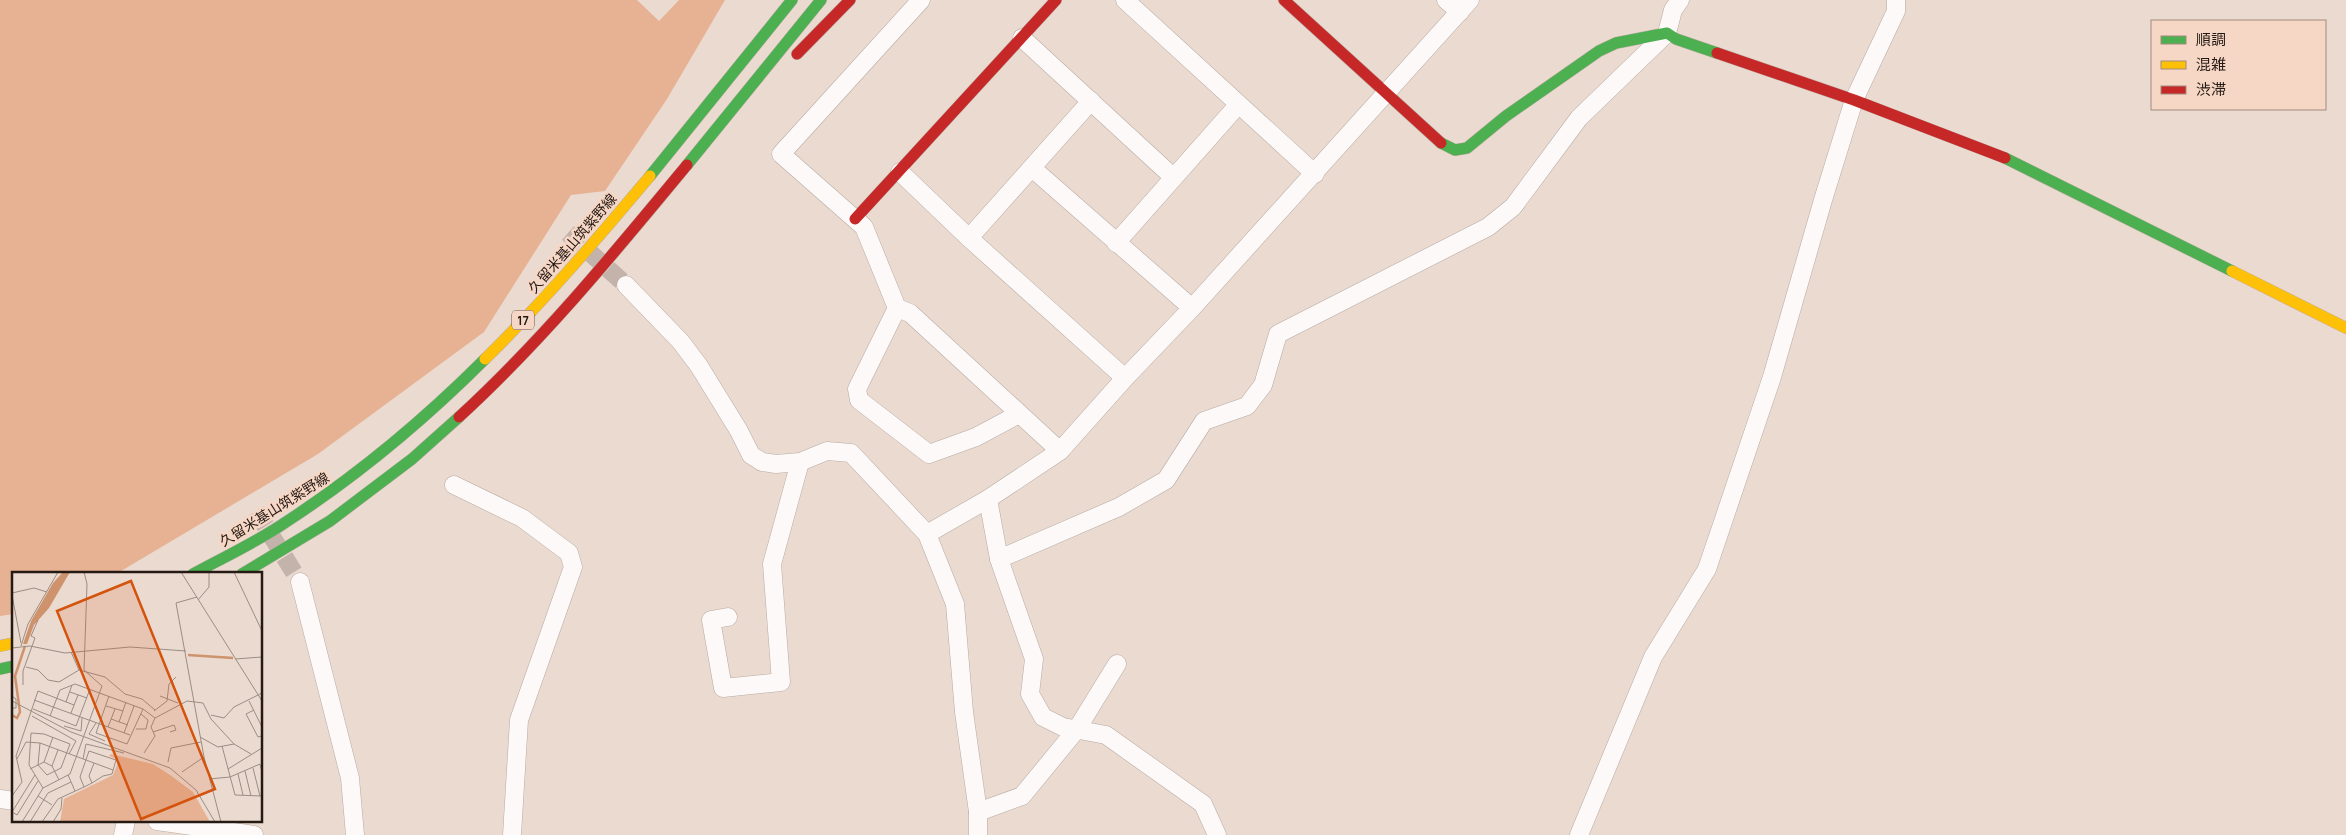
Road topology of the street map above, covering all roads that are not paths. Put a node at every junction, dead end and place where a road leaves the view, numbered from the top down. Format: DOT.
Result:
graph roads {
  1 [pos="792,0"];
  2 [pos="821,0"];
  3 [pos="850,0"];
  4 [pos="921,0"];
  5 [pos="1056,0"];
  6 [pos="1125,0"];
  7 [pos="1284,0"];
  8 [pos="1680,0"];
  9 [pos="1896,0"];
  10 [pos="1459,4"];
  11 [pos="1667,33"];
  12 [pos="1022,38"];
  13 [pos="734,54"];
  14 [pos="787,64"];
  15 [pos="774,76"];
  16 [pos="1387,93"];
  17 [pos="712,99"];
  18 [pos="1854,100"];
  19 [pos="1091,101"];
  20 [pos="1238,105"];
  21 [pos="725,118"];
  22 [pos="1032,168"];
  23 [pos="900,172"];
  24 [pos="1314,174"];
  25 [pos="1173,177"];
  26 [pos="855,219"];
  27 [pos="969,238"];
  28 [pos="1116,242"];
  29 [pos="626,285"];
  30 [pos="898,308"];
  31 [pos="1192,308"];
  32 [pos="2346,328"];
  33 [pos="1125,378"];
  34 [pos="1019,414"];
  35 [pos="1060,451"];
  36 [pos="800,462"];
  37 [pos="454,485"];
  38 [pos="988,499"];
  39 [pos="926,534"];
  40 [pos="1000,559"];
  41 [pos="197,572"];
  42 [pos="246,572"];
  43 [pos="300,582"];
  44 [pos="728,617"];
  45 [pos="1117,664"];
  46 [pos="1077,729"];
  47 [pos="978,812"];
  48 [pos="126,822"];
  49 [pos="164,822"];
  50 [pos="124,835"];
  51 [pos="254,835"];
  52 [pos="355,835"];
  53 [pos="512,835"];
  54 [pos="978,835"];
  55 [pos="1217,835"];
  56 [pos="1579,835"];
  1 -- 17 [label="main road, 久留米基山筑紫野線 / 17"];
  2 -- 21 [label="main road, 17"];
  3 -- 14 [label="main road"];
  4 -- 26 [label="street"];
  5 -- 12 [label="main road"];
  6 -- 20 [label="street"];
  7 -- 16 [label="main road"];
  8 -- 11 [label="street"];
  9 -- 18 [label="street"];
  10 -- 16 [label="street"];
  11 -- 16 [label="main road"];
  11 -- 18 [label="main road"];
  11 -- 40 [label="street"];
  12 -- 19 [label="street"];
  12 -- 23 [label="main road"];
  13 -- 17 [label="main road"];
  15 -- 21 [label="main road"];
  16 -- 24 [label="street"];
  17 -- 41 [label="main road, 久留米基山筑紫野線 / 17"];
  18 -- 32 [label="main road"];
  18 -- 56 [label="street"];
  19 -- 22 [label="street"];
  19 -- 25 [label="street"];
  20 -- 24 [label="street"];
  20 -- 25 [label="street"];
  21 -- 42 [label="main road, 17"];
  22 -- 27 [label="street"];
  22 -- 28 [label="street"];
  23 -- 26 [label="main road"];
  23 -- 27 [label="street"];
  24 -- 31 [label="street"];
  25 -- 28 [label="street"];
  26 -- 30 [label="street"];
  27 -- 33 [label="street"];
  28 -- 31 [label="street"];
  29 -- 36 [label="street"];
  30 -- 34 [label="street"];
  30 -- 34 [label="street"];
  31 -- 33 [label="street"];
  33 -- 35 [label="street"];
  34 -- 35 [label="street"];
  35 -- 38 [label="street"];
  36 -- 39 [label="street"];
  36 -- 44 [label="street"];
  37 -- 53 [label="street"];
  38 -- 39 [label="street"];
  38 -- 40 [label="street"];
  39 -- 47 [label="street"];
  40 -- 46 [label="street"];
  43 -- 52 [label="street"];
  45 -- 46 [label="street"];
  46 -- 47 [label="street"];
  46 -- 55 [label="street"];
  47 -- 54 [label="street"];
  48 -- 50 [label="street"];
  49 -- 51 [label="street"];
}
